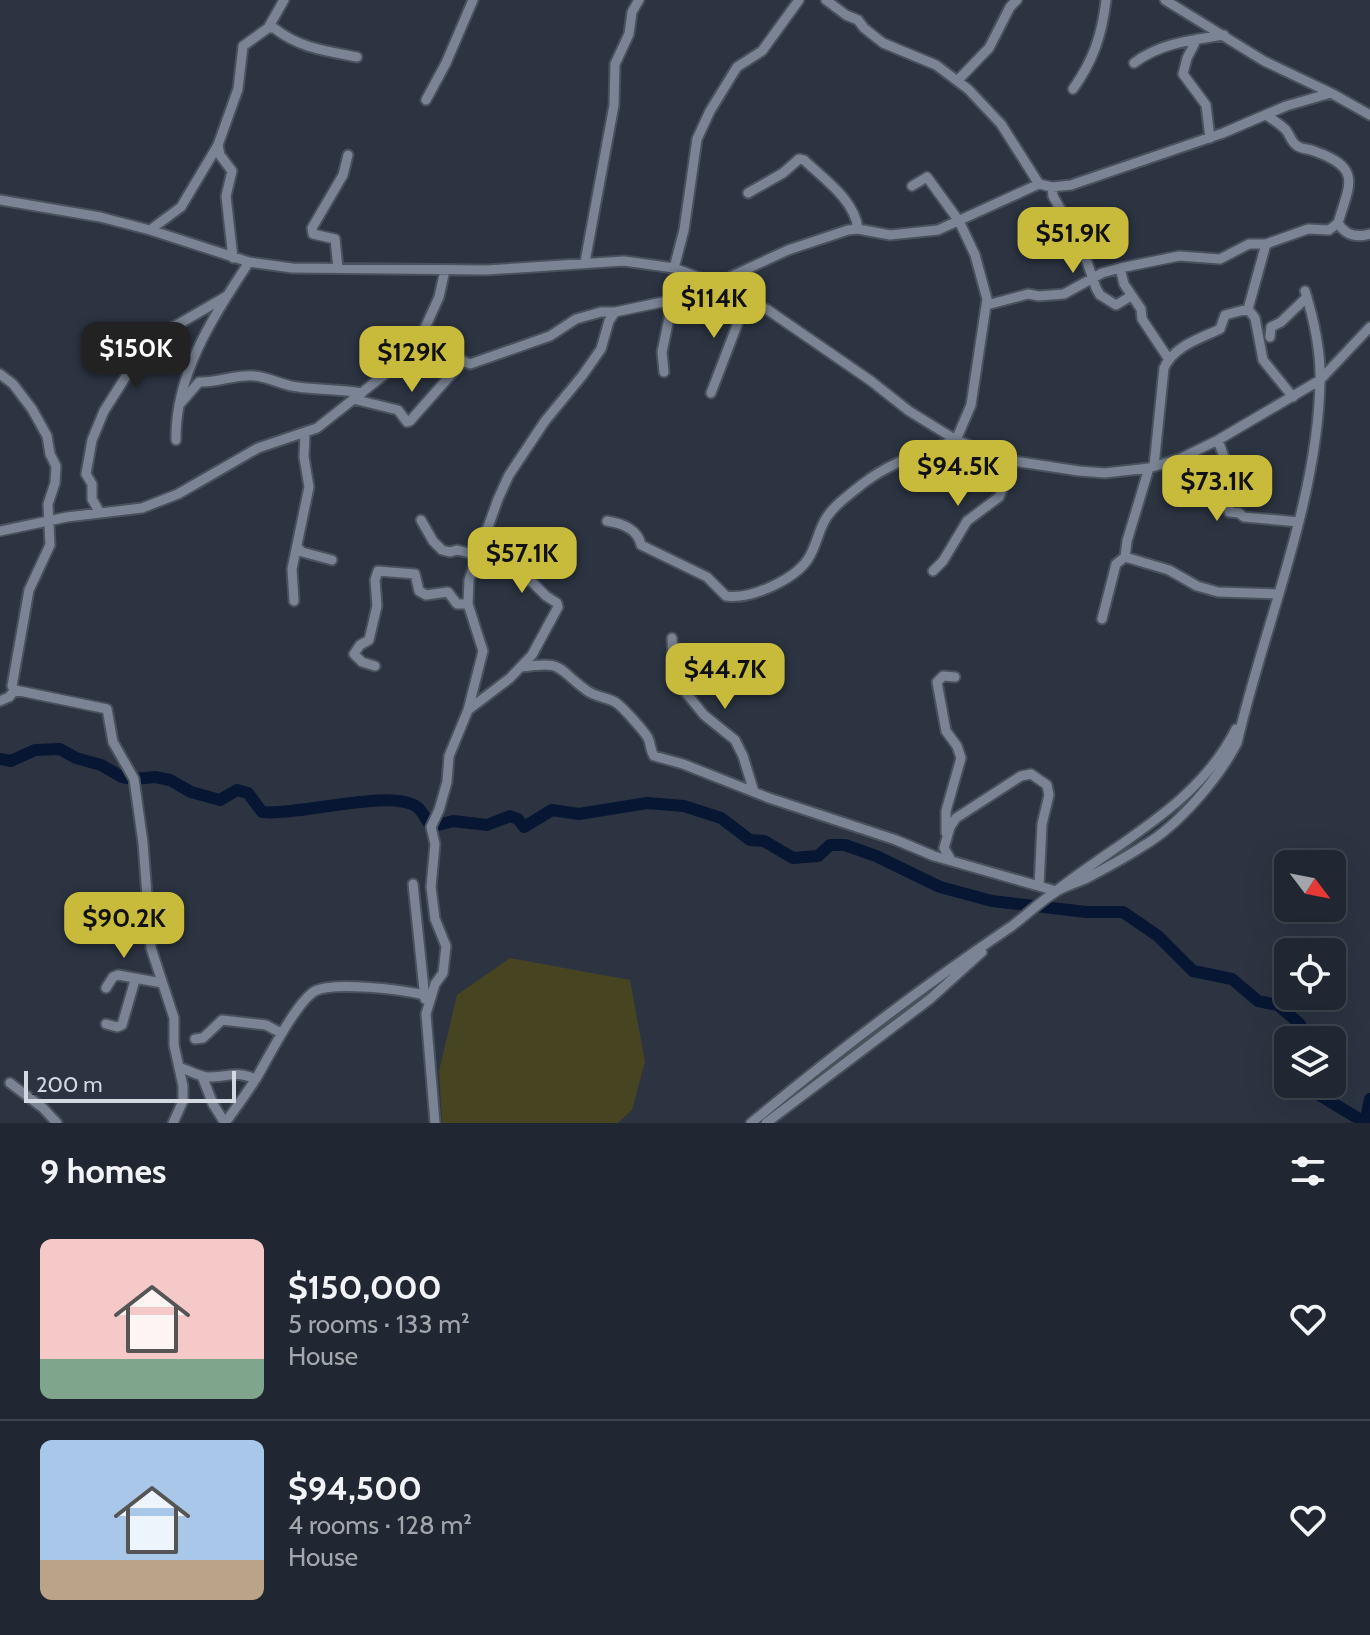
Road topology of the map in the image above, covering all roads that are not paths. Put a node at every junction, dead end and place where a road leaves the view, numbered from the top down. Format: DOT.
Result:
graph roads {
  1 [pos="284,0"];
  2 [pos="473,0"];
  3 [pos="639,0"];
  4 [pos="799,0"];
  5 [pos="826,0"];
  6 [pos="1017,0"];
  7 [pos="1106,0"];
  8 [pos="1165,0"];
  9 [pos="268,28"];
  10 [pos="1224,35"];
  11 [pos="1197,39"];
  12 [pos="357,57"];
  13 [pos="1134,63"];
  14 [pos="958,80"];
  15 [pos="1073,89"];
  16 [pos="1331,93"];
  17 [pos="426,100"];
  18 [pos="1266,115"];
  19 [pos="1370,115"];
  20 [pos="1210,138"];
  21 [pos="218,145"];
  22 [pos="348,155"];
  23 [pos="1039,184"];
  24 [pos="912,186"];
  25 [pos="1052,187"];
  26 [pos="748,193"];
  27 [pos="0,200"];
  28 [pos="959,221"];
  29 [pos="1338,223"];
  30 [pos="858,229"];
  31 [pos="150,230"];
  32 [pos="1370,234"];
  33 [pos="1266,244"];
  34 [pos="233,258"];
  35 [pos="249,262"];
  36 [pos="585,262"];
  37 [pos="338,268"];
  38 [pos="674,268"];
  39 [pos="1120,268"];
  40 [pos="445,270"];
  41 [pos="1092,279"];
  42 [pos="719,284"];
  43 [pos="227,296"];
  44 [pos="1131,296"];
  45 [pos="677,299"];
  46 [pos="747,299"];
  47 [pos="987,305"];
  48 [pos="1248,309"];
  49 [pos="615,312"];
  50 [pos="1370,327"];
  51 [pos="1270,337"];
  52 [pos="419,341"];
  53 [pos="1168,358"];
  54 [pos="463,361"];
  55 [pos="664,372"];
  56 [pos="0,374"];
  57 [pos="1320,380"];
  58 [pos="711,393"];
  59 [pos="357,396"];
  60 [pos="1293,397"];
  61 [pos="179,405"];
  62 [pos="305,434"];
  63 [pos="176,440"];
  64 [pos="956,440"];
  65 [pos="1218,440"];
  66 [pos="1007,460"];
  67 [pos="1152,467"];
  68 [pos="100,513"];
  69 [pos="421,520"];
  70 [pos="47,521"];
  71 [pos="607,521"];
  72 [pos="1299,522"];
  73 [pos="0,531"];
  74 [pos="298,548"];
  75 [pos="477,554"];
  76 [pos="1125,557"];
  77 [pos="332,560"];
  78 [pos="933,571"];
  79 [pos="1278,594"];
  80 [pos="294,601"];
  81 [pos="468,604"];
  82 [pos="1102,619"];
  83 [pos="672,638"];
  84 [pos="375,666"];
  85 [pos="521,667"];
  86 [pos="955,677"];
  87 [pos="15,690"];
  88 [pos="0,701"];
  89 [pos="468,710"];
  90 [pos="754,792"];
  91 [pos="947,837"];
  92 [pos="952,861"];
  93 [pos="413,884"];
  94 [pos="1039,886"];
  95 [pos="1056,891"];
  96 [pos="1022,919"];
  97 [pos="135,980"];
  98 [pos="162,983"];
  99 [pos="106,988"];
  100 [pos="425,995"];
  101 [pos="426,1014"];
  102 [pos="106,1024"];
  103 [pos="281,1033"];
  104 [pos="195,1039"];
  105 [pos="179,1067"];
  106 [pos="202,1076"];
  107 [pos="256,1079"];
  108 [pos="10,1083"];
  109 [pos="57,1123"];
  110 [pos="173,1123"];
  111 [pos="435,1123"];
  112 [pos="751,1123"];
  113 [pos="766,1123"];
  1 -- 9 [label="street"];
  2 -- 17 [label="street"];
  3 -- 36 [label="street"];
  4 -- 38 [label="street"];
  5 -- 14 [label="street"];
  6 -- 14 [label="street"];
  7 -- 15 [label="street"];
  8 -- 10 [label="street"];
  9 -- 12 [label="street"];
  9 -- 21 [label="street"];
  10 -- 11 [label="street"];
  10 -- 16 [label="street"];
  11 -- 13 [label="street"];
  11 -- 20 [label="street"];
  14 -- 23 [label="street"];
  16 -- 18 [label="street"];
  16 -- 19 [label="street"];
  18 -- 20 [label="street"];
  18 -- 29 [label="street"];
  20 -- 25 [label="street"];
  21 -- 31 [label="street"];
  21 -- 34 [label="street"];
  22 -- 37 [label="street"];
  23 -- 25 [label="street"];
  23 -- 28 [label="street"];
  24 -- 28 [label="street"];
  25 -- 41 [label="street"];
  26 -- 30 [label="street"];
  27 -- 31 [label="street"];
  28 -- 30 [label="street"];
  28 -- 47 [label="street"];
  29 -- 32 [label="street"];
  29 -- 33 [label="street"];
  30 -- 42 [label="street"];
  31 -- 34 [label="street"];
  33 -- 39 [label="street"];
  33 -- 48 [label="street"];
  34 -- 35 [label="street"];
  35 -- 37 [label="street"];
  35 -- 43 [label="street"];
  36 -- 38 [label="street"];
  36 -- 40 [label="street"];
  37 -- 40 [label="street"];
  38 -- 42 [label="street"];
  39 -- 41 [label="street"];
  39 -- 44 [label="street"];
  40 -- 52 [label="street"];
  41 -- 44 [label="street"];
  41 -- 47 [label="street"];
  42 -- 45 [label="street"];
  42 -- 46 [label="street"];
  43 -- 61 [label="street"];
  43 -- 68 [label="street"];
  44 -- 53 [label="street"];
  45 -- 49 [label="street"];
  45 -- 55 [label="street"];
  46 -- 58 [label="street"];
  46 -- 64 [label="street"];
  47 -- 64 [label="street"];
  48 -- 53 [label="street"];
  48 -- 60 [label="street"];
  49 -- 54 [label="street"];
  49 -- 75 [label="street"];
  50 -- 57 [label="street"];
  51 -- 57 [label="street"];
  52 -- 54 [label="street"];
  52 -- 59 [label="street"];
  53 -- 67 [label="street"];
  54 -- 59 [label="street"];
  56 -- 70 [label="street"];
  57 -- 60 [label="street"];
  57 -- 72 [label="street"];
  59 -- 61 [label="street"];
  59 -- 62 [label="street"];
  60 -- 65 [label="street"];
  61 -- 63 [label="street"];
  62 -- 68 [label="street"];
  62 -- 74 [label="street"];
  64 -- 66 [label="street"];
  64 -- 71 [label="street"];
  65 -- 67 [label="street"];
  65 -- 72 [label="street"];
  66 -- 67 [label="street"];
  66 -- 78 [label="street"];
  67 -- 76 [label="street"];
  68 -- 70 [label="street"];
  69 -- 75 [label="street"];
  70 -- 73 [label="street"];
  70 -- 87 [label="street"];
  72 -- 79 [label="street"];
  74 -- 77 [label="street"];
  74 -- 80 [label="street"];
  75 -- 81 [label="street"];
  75 -- 85 [label="street"];
  76 -- 79 [label="street"];
  76 -- 82 [label="street"];
  79 -- 95 [label="street"];
  81 -- 84 [label="street"];
  81 -- 89 [label="street"];
  83 -- 90 [label="street"];
  85 -- 89 [label="street"];
  85 -- 90 [label="street"];
  86 -- 91 [label="street"];
  87 -- 88 [label="street"];
  87 -- 98 [label="street"];
  89 -- 101 [label="street"];
  90 -- 92 [label="street"];
  91 -- 92 [label="street"];
  91 -- 94 [label="street"];
  92 -- 94 [label="street"];
  93 -- 100 [label="street"];
  94 -- 95 [label="street"];
  95 -- 96 [label="street"];
  96 -- 112 [label="street"];
  96 -- 113 [label="street"];
  97 -- 98 [label="street"];
  97 -- 99 [label="street"];
  97 -- 102 [label="street"];
  98 -- 105 [label="street"];
  100 -- 101 [label="street"];
  100 -- 103 [label="street"];
  101 -- 111 [label="street"];
  103 -- 104 [label="street"];
  103 -- 107 [label="street"];
  105 -- 106 [label="street"];
  105 -- 110 [label="street"];
  106 -- 107 [label="street"];
  106 -- 107 [label="street"];
  108 -- 109 [label="street"];
}
